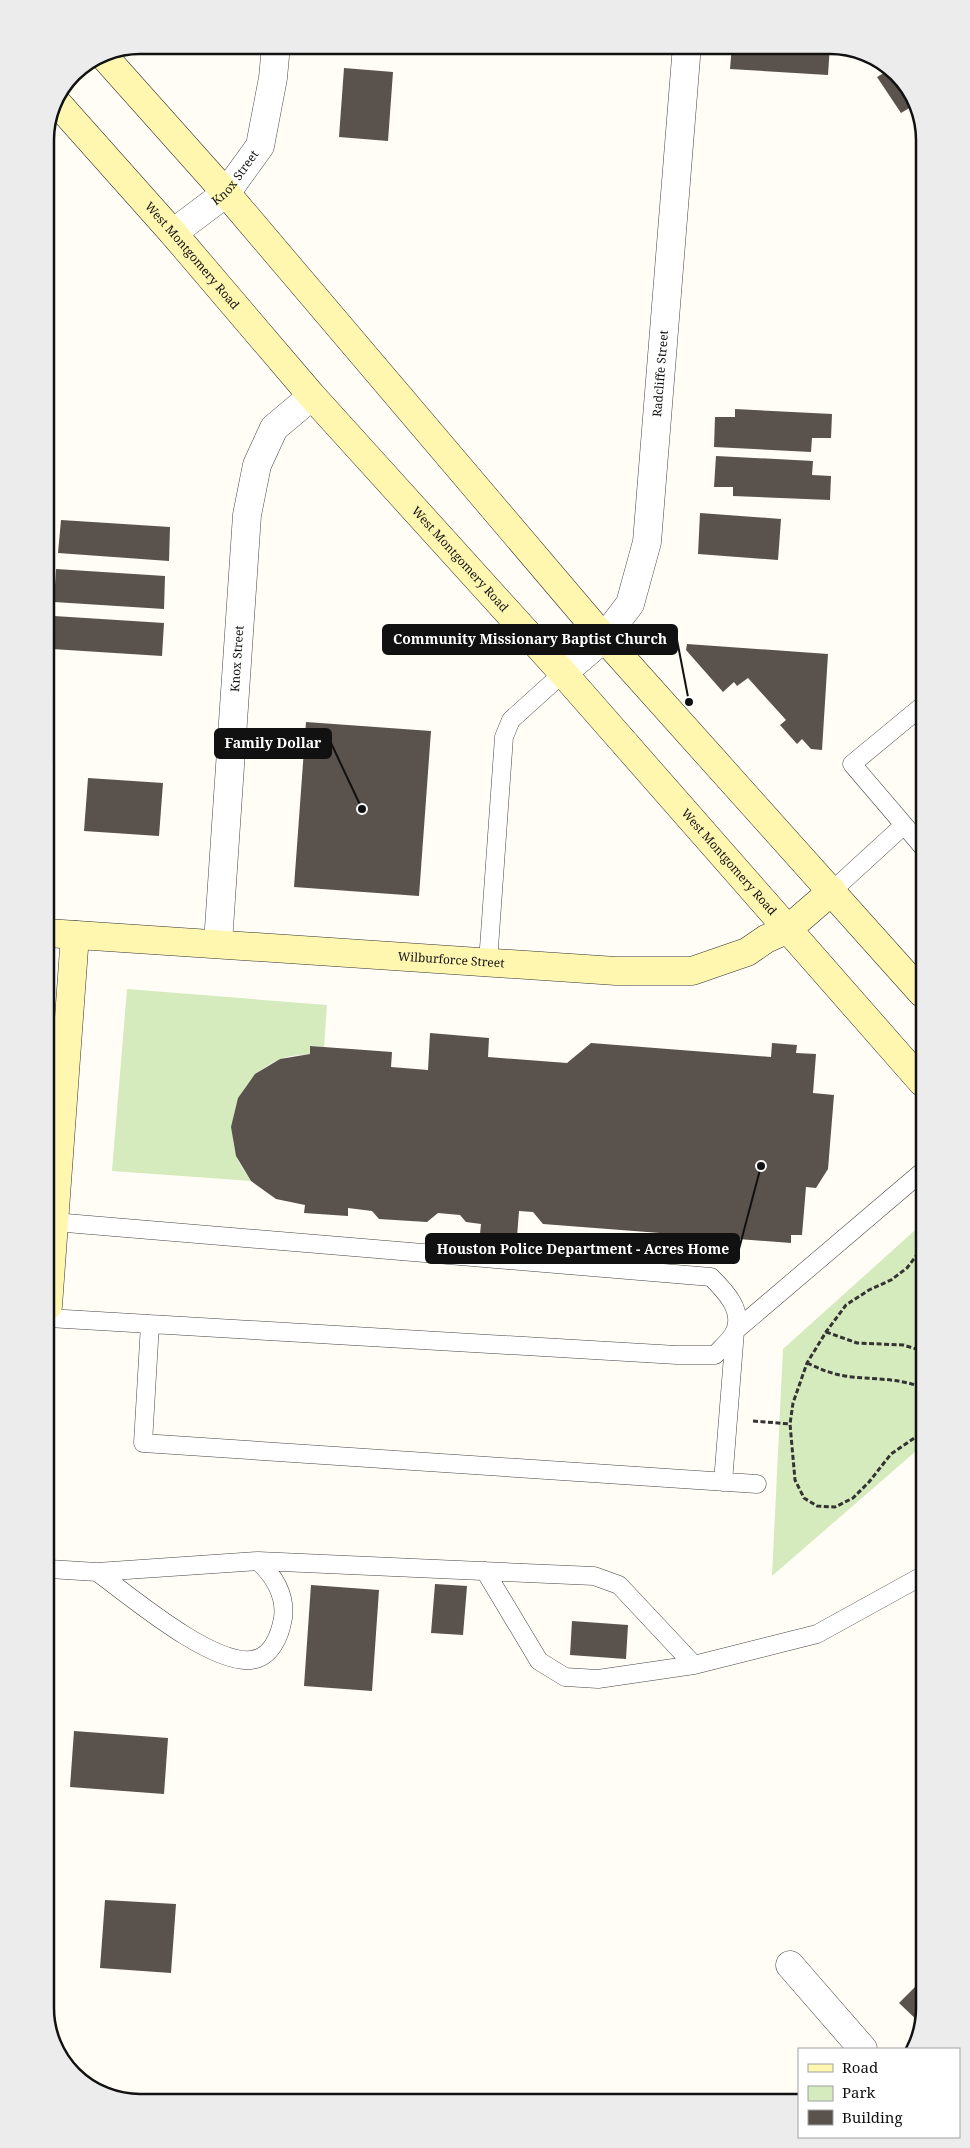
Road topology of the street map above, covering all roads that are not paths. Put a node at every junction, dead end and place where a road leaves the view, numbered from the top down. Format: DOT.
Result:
graph roads {
  1 [pos="275,54"];
  2 [pos="686,54"];
  3 [pos="107,60"];
  4 [pos="61,107"];
  5 [pos="226,193"];
  6 [pos="173,233"];
  7 [pos="312,396"];
  8 [pos="604,638"];
  9 [pos="563,673"];
  10 [pos="916,711"];
  11 [pos="904,825"];
  12 [pos="916,839"];
  13 [pos="832,892"];
  14 [pos="788,929"];
  15 [pos="54,934"];
  16 [pos="75,935"];
  17 [pos="218,943"];
  18 [pos="488,962"];
  19 [pos="916,986"];
  20 [pos="916,1075"];
  21 [pos="916,1176"];
  22 [pos="54,1222"];
  23 [pos="54,1318"];
  24 [pos="150,1324"];
  25 [pos="736,1331"];
  26 [pos="723,1482"];
  27 [pos="757,1484"];
  28 [pos="258,1561"];
  29 [pos="54,1569"];
  30 [pos="485,1571"];
  31 [pos="97,1572"];
  32 [pos="916,1579"];
  33 [pos="694,1665"];
  34 [pos="790,1965"];
  35 [pos="862,2048"];
  1 -- 5 [label="street, Knox Street"];
  2 -- 8 [label="street, Radcliffe Street"];
  3 -- 5 [label="main road"];
  4 -- 6 [label="main road, West Montgomery Road"];
  5 -- 6 [label="street, Knox Street"];
  5 -- 8 [label="main road"];
  6 -- 7 [label="main road, West Montgomery Road"];
  7 -- 9 [label="main road, West Montgomery Road"];
  7 -- 17 [label="street, Knox Street"];
  8 -- 9 [label="street, Radcliffe Street"];
  8 -- 13 [label="main road"];
  9 -- 14 [label="main road, West Montgomery Road"];
  9 -- 18 [label="lane"];
  10 -- 11 [label="lane"];
  11 -- 12 [label="lane"];
  11 -- 13 [label="lane"];
  13 -- 14 [label="main road, Wilburforce Street"];
  13 -- 19 [label="main road"];
  14 -- 18 [label="main road, Wilburforce Street"];
  14 -- 20 [label="main road, West Montgomery Road"];
  15 -- 16 [label="main road, Wilburforce Street"];
  16 -- 17 [label="main road, Wilburforce Street"];
  16 -- 22 [label="main road"];
  17 -- 18 [label="main road, Wilburforce Street"];
  21 -- 25 [label="lane"];
  22 -- 25 [label="lane"];
  23 -- 24 [label="lane"];
  24 -- 25 [label="lane"];
  24 -- 26 [label="lane"];
  25 -- 26 [label="lane"];
  26 -- 27 [label="lane"];
  28 -- 30 [label="lane"];
  28 -- 31 [label="lane"];
  28 -- 31 [label="lane"];
  29 -- 31 [label="lane"];
  30 -- 33 [label="lane"];
  30 -- 33 [label="lane"];
  32 -- 33 [label="lane"];
  34 -- 35 [label="street"];
}
